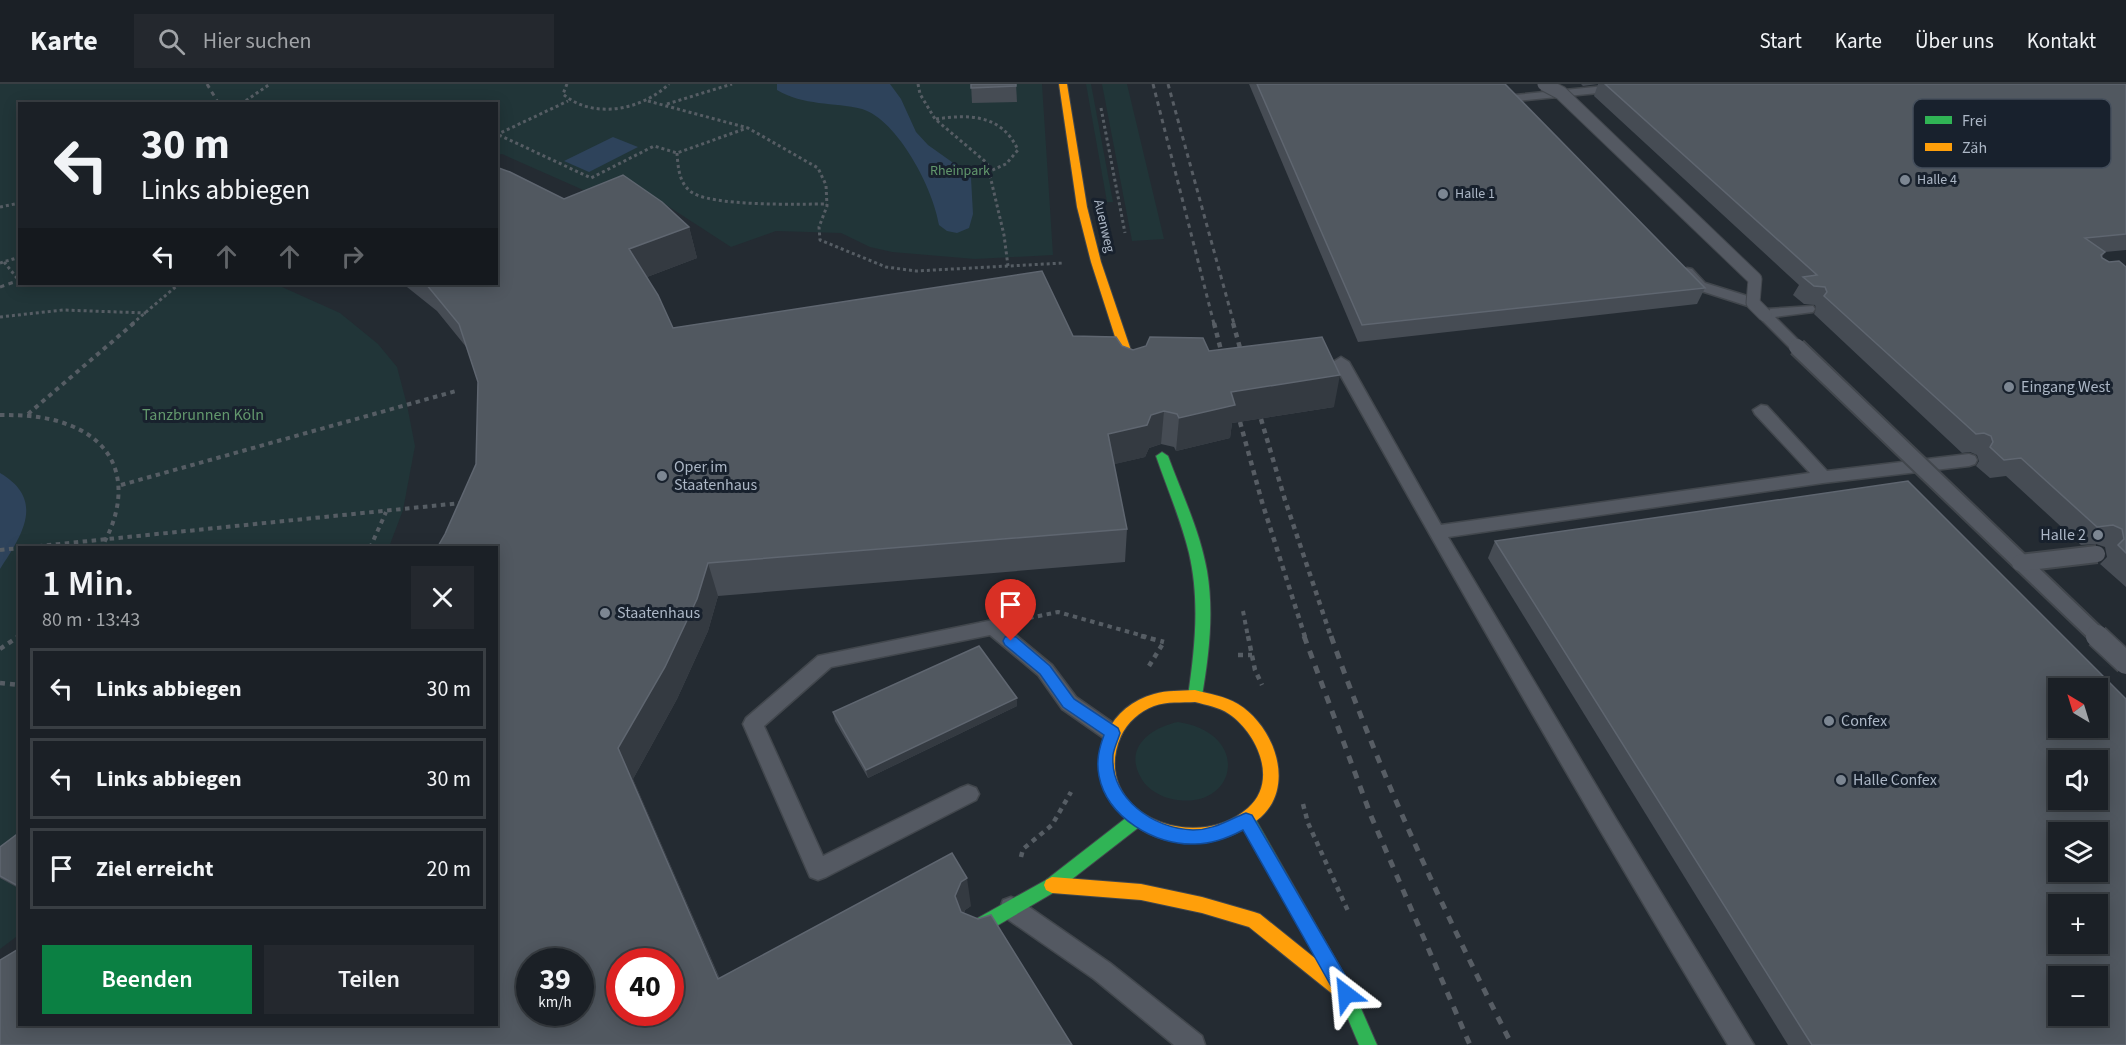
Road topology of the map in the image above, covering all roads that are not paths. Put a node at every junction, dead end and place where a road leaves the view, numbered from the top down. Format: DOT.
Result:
graph roads {
  1 [pos="1063,84"];
  2 [pos="1544,84"];
  3 [pos="1660,84"];
  4 [pos="1561,93"];
  5 [pos="1525,108"];
  6 [pos="1678,262"];
  7 [pos="1752,303"];
  8 [pos="1808,309"];
  9 [pos="1763,314"];
  10 [pos="1341,362"];
  11 [pos="1132,371"];
  12 [pos="1761,410"];
  13 [pos="1162,456"];
  14 [pos="1970,460"];
  15 [pos="1917,465"];
  16 [pos="1823,477"];
  17 [pos="1436,532"];
  18 [pos="2102,554"];
  19 [pos="2021,563"];
  20 [pos="2126,663"];
  21 [pos="1196,696"];
  22 [pos="1112,733"];
  23 [pos="968,794"];
  24 [pos="1137,819"];
  25 [pos="1246,820"];
  26 [pos="1052,885"];
  27 [pos="1011,908"];
  28 [pos="982,925"];
  29 [pos="1346,994"];
  30 [pos="1193,1045"];
  31 [pos="1368,1045"];
  32 [pos="1742,1045"];
  1 -- 11 [label="street, Auenweg"];
  2 -- 4 [label="lane"];
  2 -- 19 [label="lane, bridge"];
  3 -- 4 [label="lane"];
  4 -- 5 [label="lane"];
  4 -- 7 [label="lane"];
  6 -- 7 [label="lane"];
  7 -- 9 [label="lane"];
  8 -- 9 [label="lane"];
  9 -- 15 [label="lane"];
  10 -- 17 [label="lane"];
  12 -- 16 [label="lane"];
  13 -- 21 [label="street"];
  14 -- 15 [label="lane"];
  15 -- 16 [label="lane"];
  15 -- 19 [label="lane"];
  16 -- 17 [label="lane"];
  17 -- 32 [label="lane"];
  18 -- 19 [label="lane, bridge"];
  19 -- 20 [label="lane, bridge"];
  21 -- 22 [label="street"];
  21 -- 25 [label="street"];
  22 -- 23 [label="lane"];
  22 -- 24 [label="street"];
  24 -- 25 [label="street"];
  24 -- 26 [label="street"];
  25 -- 29 [label="street"];
  26 -- 27 [label="street"];
  26 -- 29 [label="street"];
  27 -- 28 [label="street"];
  27 -- 30 [label="lane"];
  29 -- 31 [label="street"];
}
